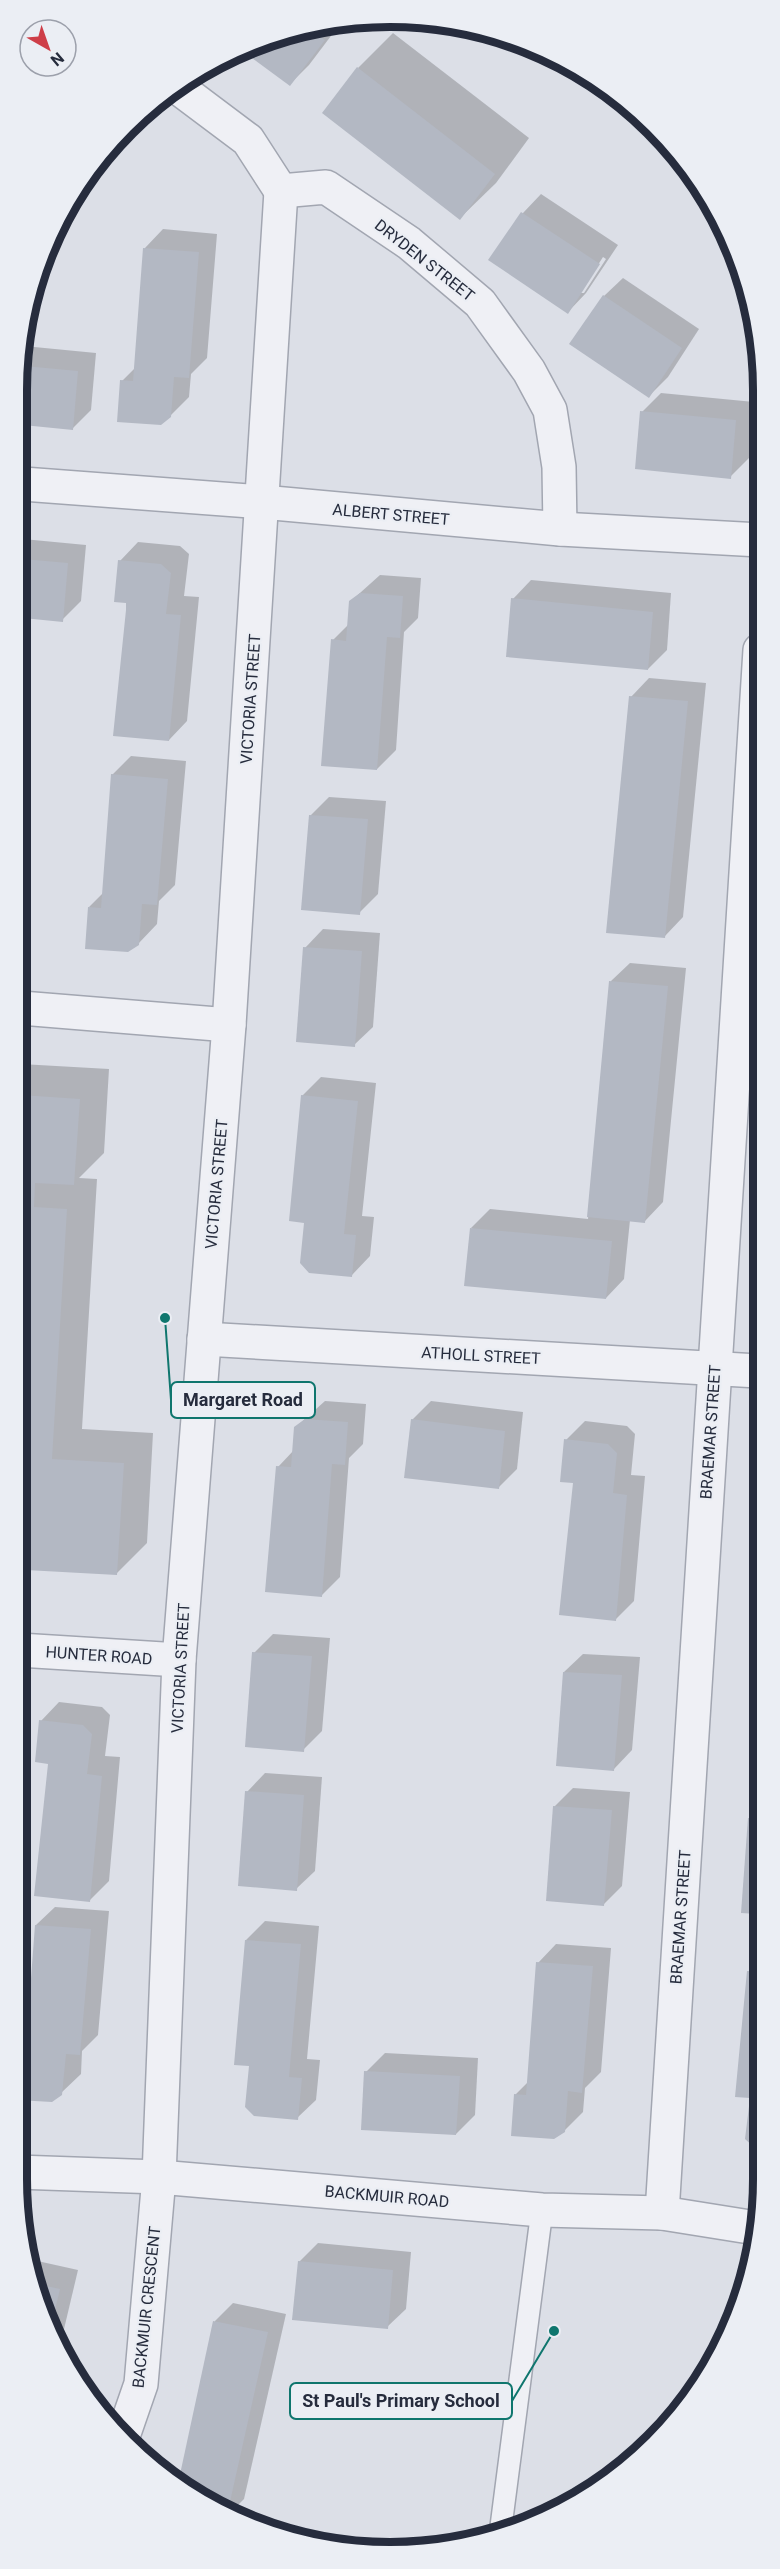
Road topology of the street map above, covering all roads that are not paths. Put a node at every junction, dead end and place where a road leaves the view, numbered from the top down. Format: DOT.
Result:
graph roads {
  1 [pos="183,91"];
  2 [pos="281,191"];
  3 [pos="27,484"];
  4 [pos="262,502"];
  5 [pos="560,529"];
  6 [pos="753,540"];
  7 [pos="753,759"];
  8 [pos="27,1008"];
  9 [pos="229,1025"];
  10 [pos="204,1340"];
  11 [pos="714,1368"];
  12 [pos="753,1371"];
  13 [pos="27,1650"];
  14 [pos="179,1660"];
  15 [pos="27,2172"];
  16 [pos="159,2177"];
  17 [pos="542,2210"];
  18 [pos="662,2213"];
  19 [pos="750,2227"];
  20 [pos="126,2428"];
  21 [pos="501,2525"];
  1 -- 2 [label="street"];
  2 -- 4 [label="street, VICTORIA STREET"];
  2 -- 5 [label="street, DRYDEN STREET"];
  3 -- 4 [label="street, ALBERT STREET"];
  4 -- 5 [label="street, ALBERT STREET"];
  4 -- 9 [label="street, VICTORIA STREET"];
  5 -- 6 [label="street, ALBERT STREET"];
  7 -- 11 [label="street, BRAEMAR STREET"];
  8 -- 9 [label="street"];
  9 -- 10 [label="street, VICTORIA STREET"];
  10 -- 11 [label="street, ATHOLL STREET"];
  10 -- 14 [label="street, VICTORIA STREET"];
  11 -- 12 [label="street, ATHOLL STREET"];
  11 -- 18 [label="street, BRAEMAR STREET"];
  13 -- 14 [label="street, HUNTER ROAD"];
  14 -- 16 [label="street, VICTORIA STREET"];
  15 -- 16 [label="street, BACKMUIR ROAD"];
  16 -- 17 [label="street, BACKMUIR ROAD"];
  16 -- 20 [label="street, BACKMUIR CRESCENT"];
  17 -- 18 [label="street, BACKMUIR ROAD"];
  17 -- 21 [label="lane"];
  18 -- 19 [label="street, BACKMUIR ROAD"];
}
